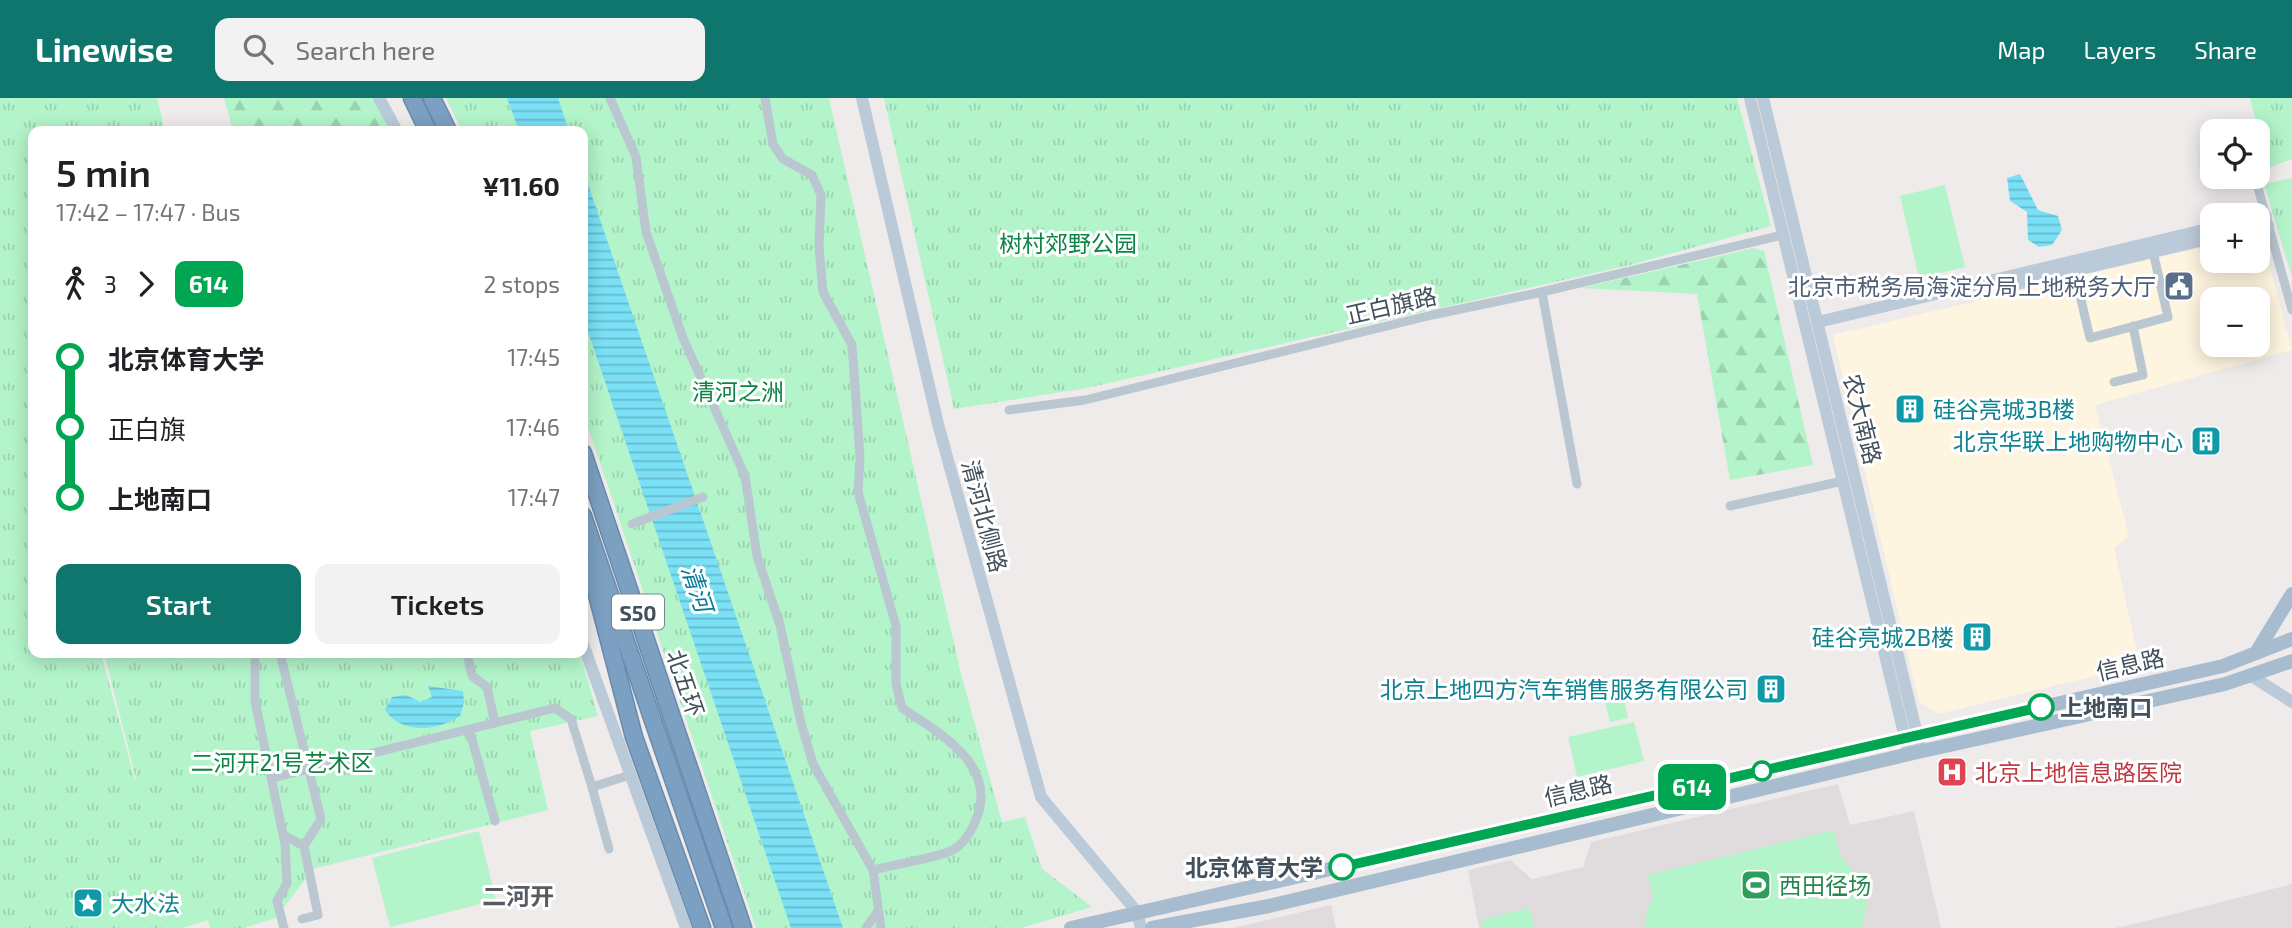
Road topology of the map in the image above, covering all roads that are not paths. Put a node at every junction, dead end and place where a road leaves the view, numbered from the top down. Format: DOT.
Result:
graph roads {
  1 [pos="379,98"];
  2 [pos="412,98"];
  3 [pos="432,98"];
  4 [pos="610,98"];
  5 [pos="765,98"];
  6 [pos="862,98"];
  7 [pos="1750,98"];
  8 [pos="1763,98"];
  9 [pos="394,126"];
  10 [pos="426,126"];
  11 [pos="446,126"];
  12 [pos="2200,231"];
  13 [pos="1783,234"];
  14 [pos="2200,241"];
  15 [pos="2270,245"];
  16 [pos="2153,252"];
  17 [pos="2074,270"];
  18 [pos="1542,292"];
  19 [pos="2292,310"];
  20 [pos="1819,326"];
  21 [pos="2133,327"];
  22 [pos="2114,382"];
  23 [pos="1009,410"];
  24 [pos="588,468"];
  25 [pos="1843,481"];
  26 [pos="1577,484"];
  27 [pos="703,497"];
  28 [pos="1730,506"];
  29 [pos="632,524"];
  30 [pos="588,530"];
  31 [pos="588,560"];
  32 [pos="2292,594"];
  33 [pos="2292,639"];
  34 [pos="2256,653"];
  35 [pos="255,658"];
  36 [pos="281,658"];
  37 [pos="468,658"];
  38 [pos="588,658"];
  39 [pos="2292,661"];
  40 [pos="2250,676"];
  41 [pos="2292,702"];
  42 [pos="495,723"];
  43 [pos="468,729"];
  44 [pos="1912,736"];
  45 [pos="1915,752"];
  46 [pos="309,769"];
  47 [pos="630,775"];
  48 [pos="272,778"];
  49 [pos="593,787"];
  50 [pos="495,821"];
  51 [pos="283,835"];
  52 [pos="304,846"];
  53 [pos="609,849"];
  54 [pos="873,870"];
  55 [pos="878,911"];
  56 [pos="1138,912"];
  57 [pos="302,919"];
  58 [pos="284,928"];
  59 [pos="686,928"];
  60 [pos="702,928"];
  61 [pos="724,928"];
  62 [pos="743,928"];
  63 [pos="866,928"];
  64 [pos="881,928"];
  65 [pos="1071,928"];
  66 [pos="1141,928"];
  67 [pos="1152,928"];
  1 -- 9 [label="street"];
  2 -- 10 [label="highway"];
  3 -- 11 [label="highway"];
  4 -- 54 [label="street"];
  5 -- 54 [label="street"];
  6 -- 56 [label="street, 清河北侧路"];
  7 -- 13 [label="street, 农大南路"];
  8 -- 20 [label="street, 农大南路"];
  12 -- 20 [label="street"];
  13 -- 18 [label="street, 正白旗路"];
  13 -- 25 [label="street, 农大南路"];
  14 -- 16 [label="street"];
  15 -- 19 [label="street"];
  16 -- 17 [label="street"];
  16 -- 21 [label="street"];
  17 -- 20 [label="street"];
  17 -- 21 [label="street"];
  18 -- 23 [label="street, 正白旗路"];
  18 -- 26 [label="street"];
  20 -- 44 [label="street, 农大南路"];
  21 -- 22 [label="street"];
  24 -- 62 [label="highway, 北五环 / S50"];
  25 -- 28 [label="street"];
  25 -- 44 [label="street, 农大南路"];
  27 -- 29 [label="street"];
  30 -- 61 [label="highway, 北五环 / S50"];
  31 -- 60 [label="highway"];
  32 -- 34 [label="main road"];
  33 -- 34 [label="main road, 信息路"];
  34 -- 44 [label="main road, 信息路"];
  35 -- 48 [label="street"];
  36 -- 46 [label="street"];
  37 -- 42 [label="street"];
  38 -- 47 [label="street"];
  39 -- 40 [label="main road, 信息路"];
  40 -- 41 [label="street"];
  40 -- 45 [label="main road, 信息路"];
  42 -- 43 [label="street"];
  42 -- 49 [label="street"];
  43 -- 46 [label="street"];
  43 -- 50 [label="street"];
  44 -- 45 [label="street"];
  44 -- 56 [label="main road, 信息路"];
  45 -- 67 [label="main road, 信息路"];
  46 -- 48 [label="street"];
  46 -- 52 [label="street"];
  47 -- 49 [label="street"];
  47 -- 59 [label="street"];
  48 -- 51 [label="street"];
  49 -- 53 [label="street"];
  51 -- 52 [label="street"];
  51 -- 58 [label="street"];
  52 -- 57 [label="street"];
  54 -- 55 [label="street"];
  55 -- 63 [label="street"];
  55 -- 64 [label="street"];
  56 -- 65 [label="main road, 信息路"];
  56 -- 66 [label="street"];
}
